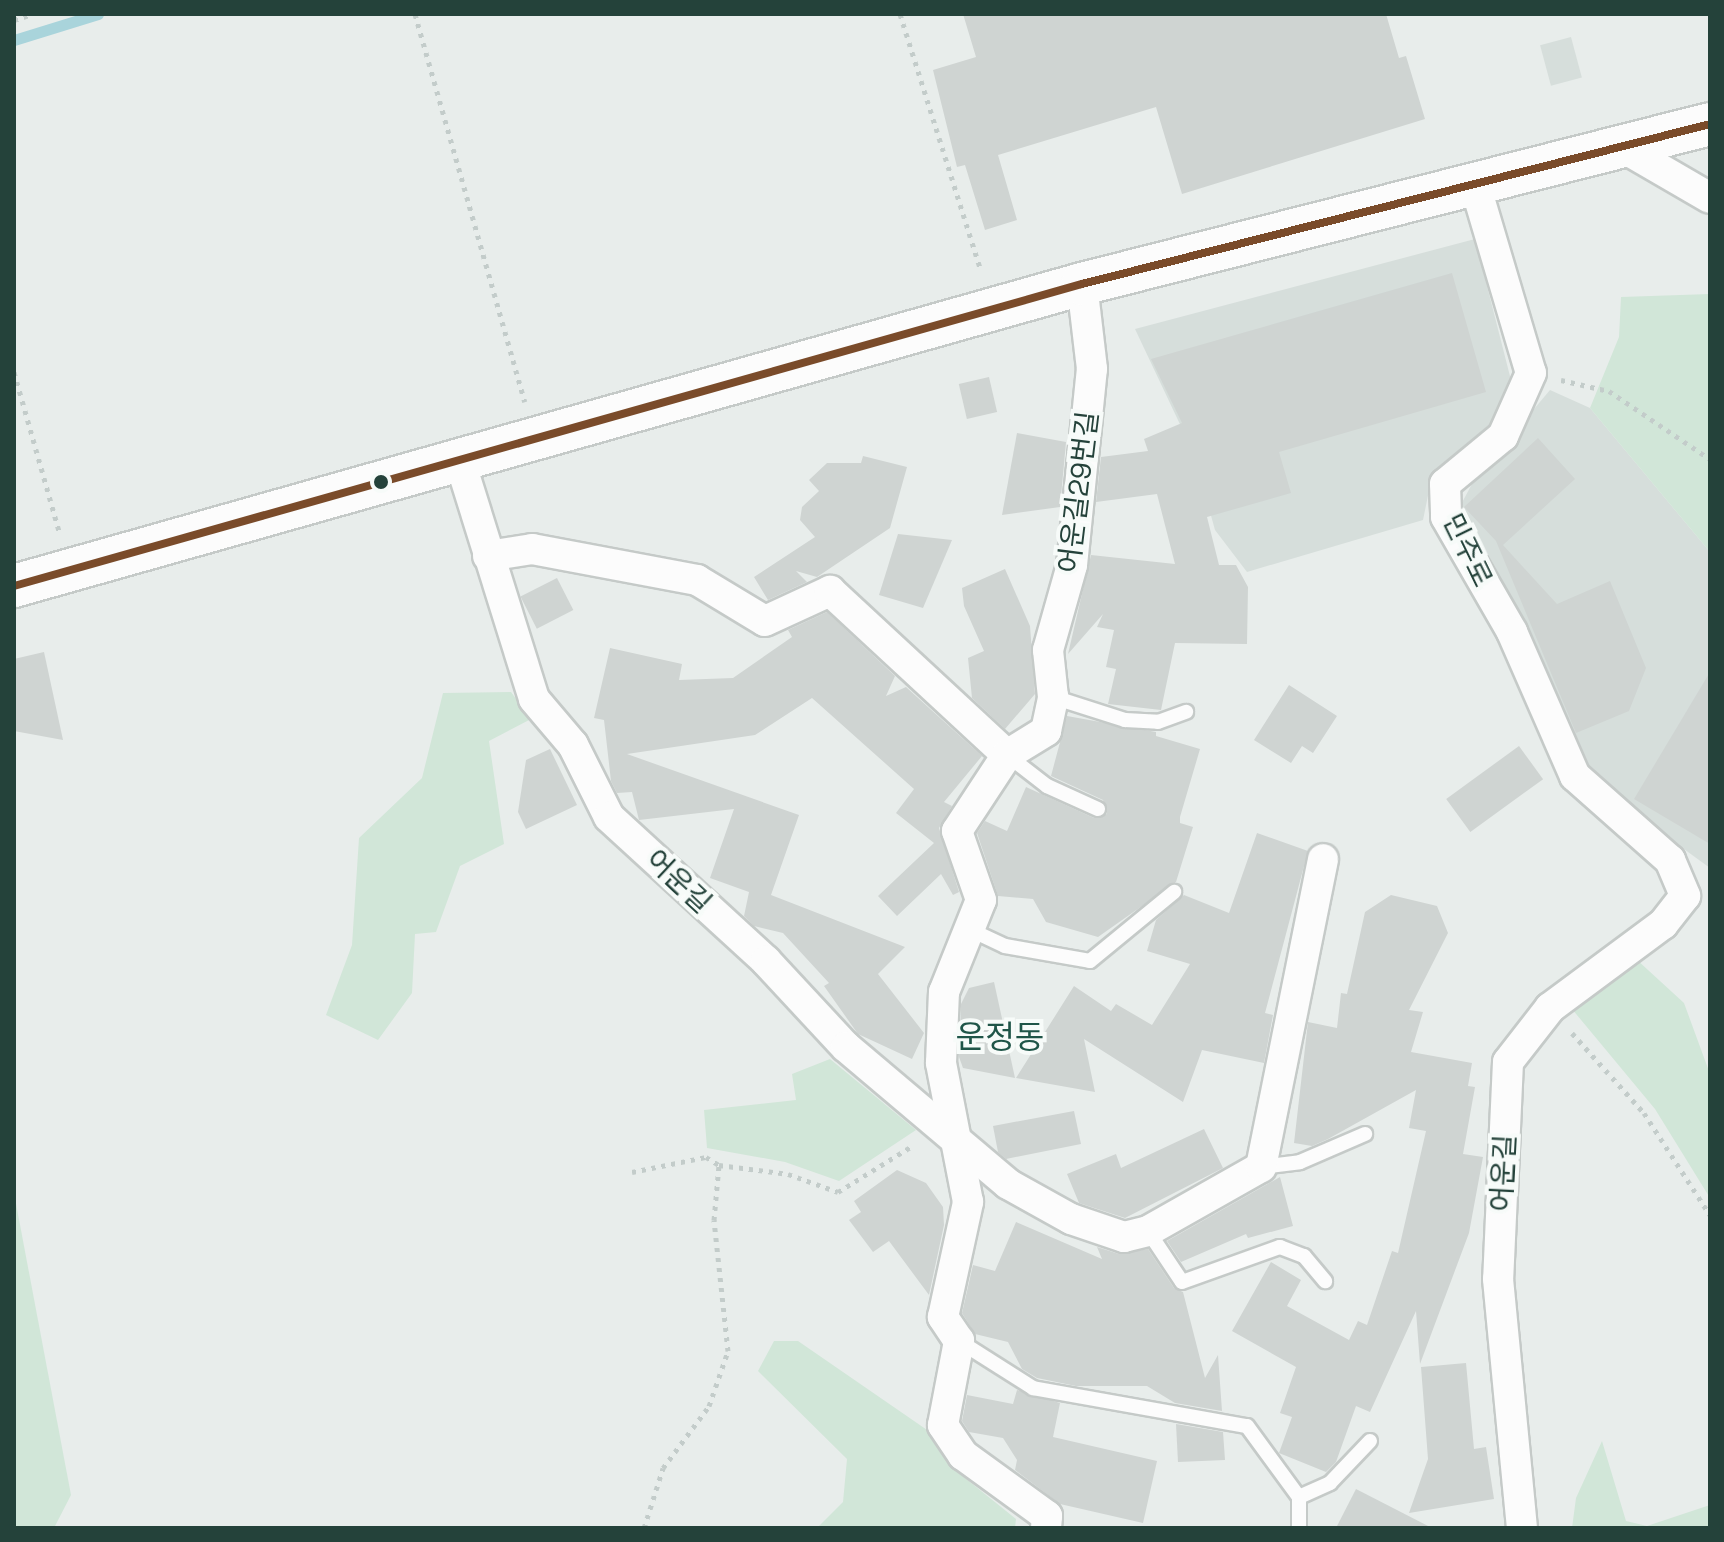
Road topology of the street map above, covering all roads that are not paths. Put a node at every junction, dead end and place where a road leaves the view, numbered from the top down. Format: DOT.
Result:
graph roads {
  1 [pos="1710,124"];
  2 [pos="1624,148"];
  3 [pos="1474,181"];
  4 [pos="1710,198"];
  5 [pos="1082,284"];
  6 [pos="459,458"];
  7 [pos="488,556"];
  8 [pos="14,586"];
  9 [pos="1053,697"];
  10 [pos="1186,712"];
  11 [pos="1007,755"];
  12 [pos="1098,809"];
  13 [pos="1323,859"];
  14 [pos="1174,892"];
  15 [pos="1685,896"];
  16 [pos="973,931"];
  17 [pos="1365,1134"];
  18 [pos="960,1144"];
  19 [pos="1261,1167"];
  20 [pos="1148,1231"];
  21 [pos="1325,1281"];
  22 [pos="959,1341"];
  23 [pos="1370,1441"];
  24 [pos="1299,1497"];
  25 [pos="1046,1528"];
  26 [pos="1299,1528"];
  27 [pos="1522,1528"];
  1 -- 2 [label="main road"];
  2 -- 3 [label="main road"];
  2 -- 4 [label="street"];
  3 -- 5 [label="main road"];
  3 -- 15 [label="street, 민주로"];
  5 -- 6 [label="main road"];
  5 -- 9 [label="street, 어운길29번길"];
  6 -- 7 [label="street, 어운길"];
  6 -- 8 [label="main road"];
  7 -- 11 [label="street"];
  7 -- 18 [label="street, 어운길"];
  9 -- 10 [label="lane"];
  9 -- 11 [label="street, 어운길29번길"];
  11 -- 12 [label="lane"];
  11 -- 16 [label="street, 어운길29번길"];
  13 -- 19 [label="street"];
  14 -- 16 [label="lane"];
  15 -- 27 [label="street, 어운길"];
  16 -- 18 [label="street, 어운길29번길"];
  17 -- 19 [label="lane, 어운길"];
  18 -- 20 [label="street, 어운길"];
  18 -- 22 [label="street"];
  19 -- 20 [label="street, 어운길"];
  20 -- 21 [label="lane"];
  22 -- 24 [label="lane"];
  22 -- 25 [label="street"];
  23 -- 24 [label="lane"];
  24 -- 26 [label="lane"];
}
